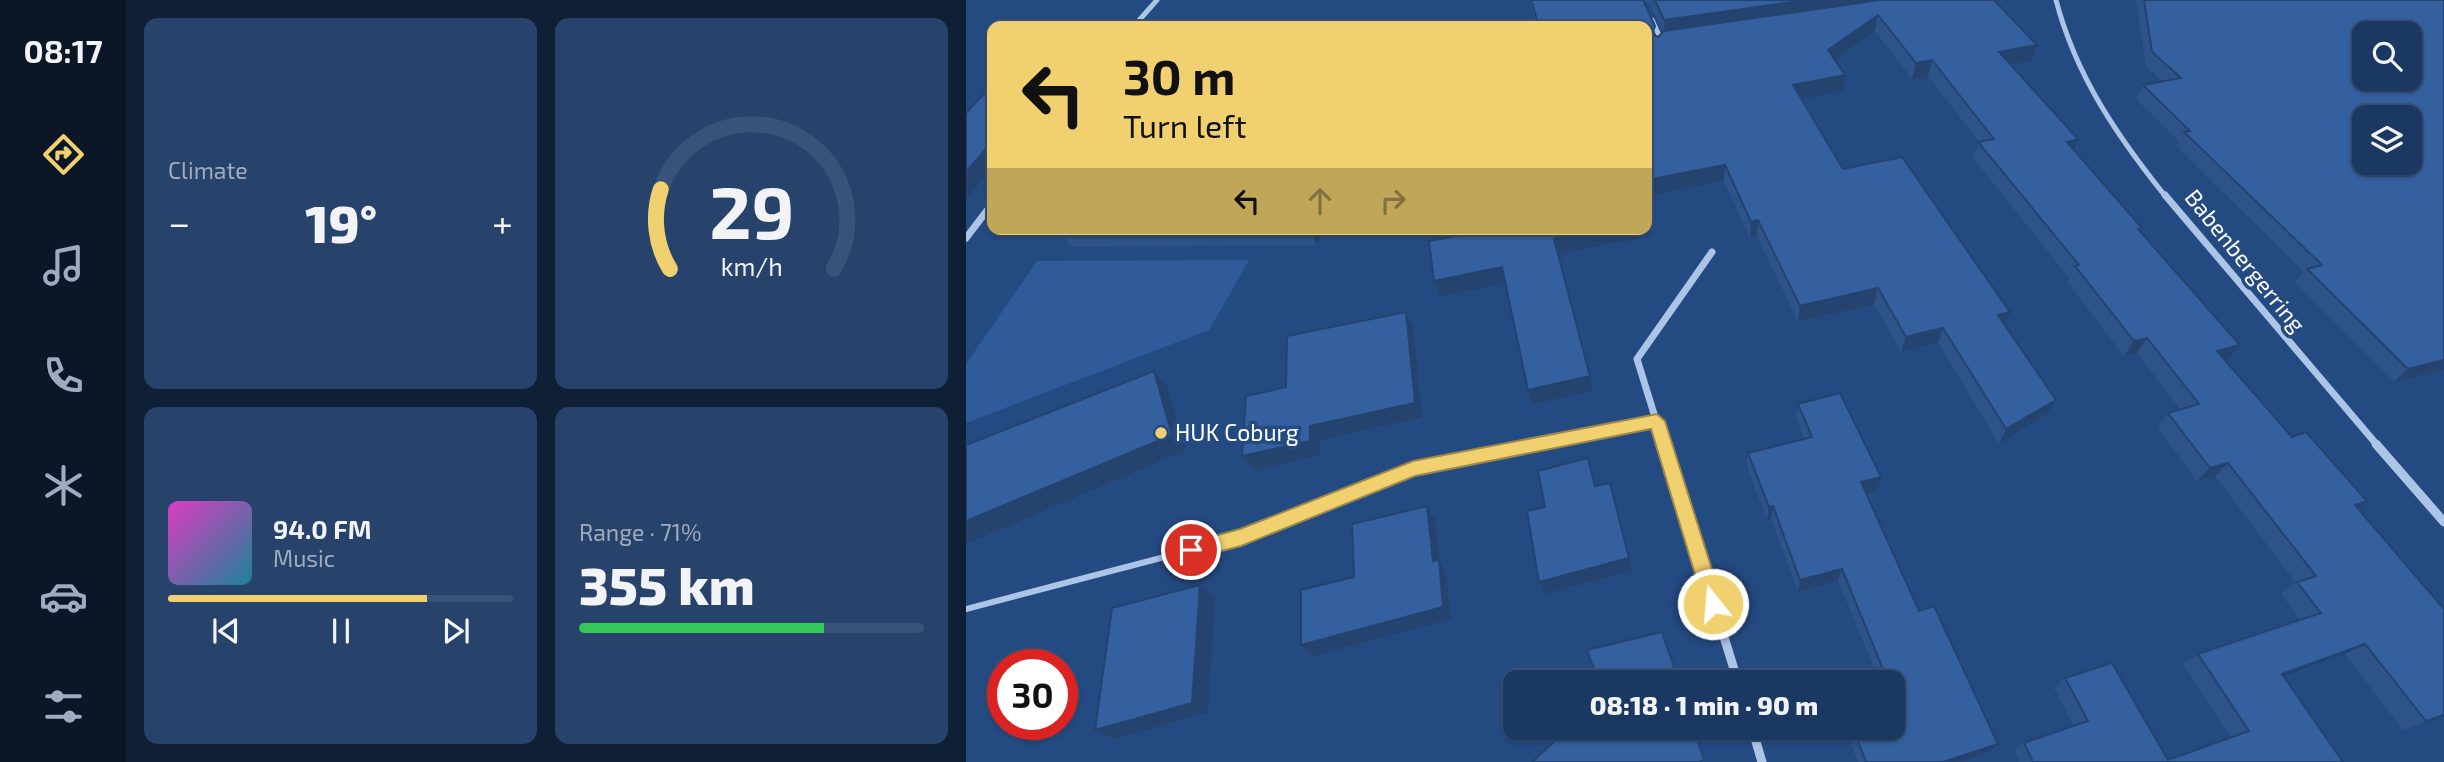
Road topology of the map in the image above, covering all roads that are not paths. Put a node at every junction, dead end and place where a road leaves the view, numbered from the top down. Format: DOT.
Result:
graph roads {
  1 [pos="1157,0"];
  2 [pos="2056,0"];
  3 [pos="1646,7"];
  4 [pos="1139,21"];
  5 [pos="1672,40"];
  6 [pos="1662,42"];
  7 [pos="1658,48"];
  8 [pos="987,211"];
  9 [pos="966,238"];
  10 [pos="1713,252"];
  11 [pos="1657,421"];
  12 [pos="2444,522"];
  13 [pos="966,609"];
  14 [pos="1734,670"];
  15 [pos="1756,740"];
  16 [pos="1762,762"];
  1 -- 4 [label="street"];
  2 -- 12 [label="street, Babenbergerring"];
  3 -- 6 [label="street"];
  5 -- 6 [label="street"];
  6 -- 7 [label="street"];
  8 -- 9 [label="street"];
  10 -- 11 [label="street"];
  11 -- 13 [label="lane"];
  11 -- 14 [label="street"];
  15 -- 16 [label="street"];
}
